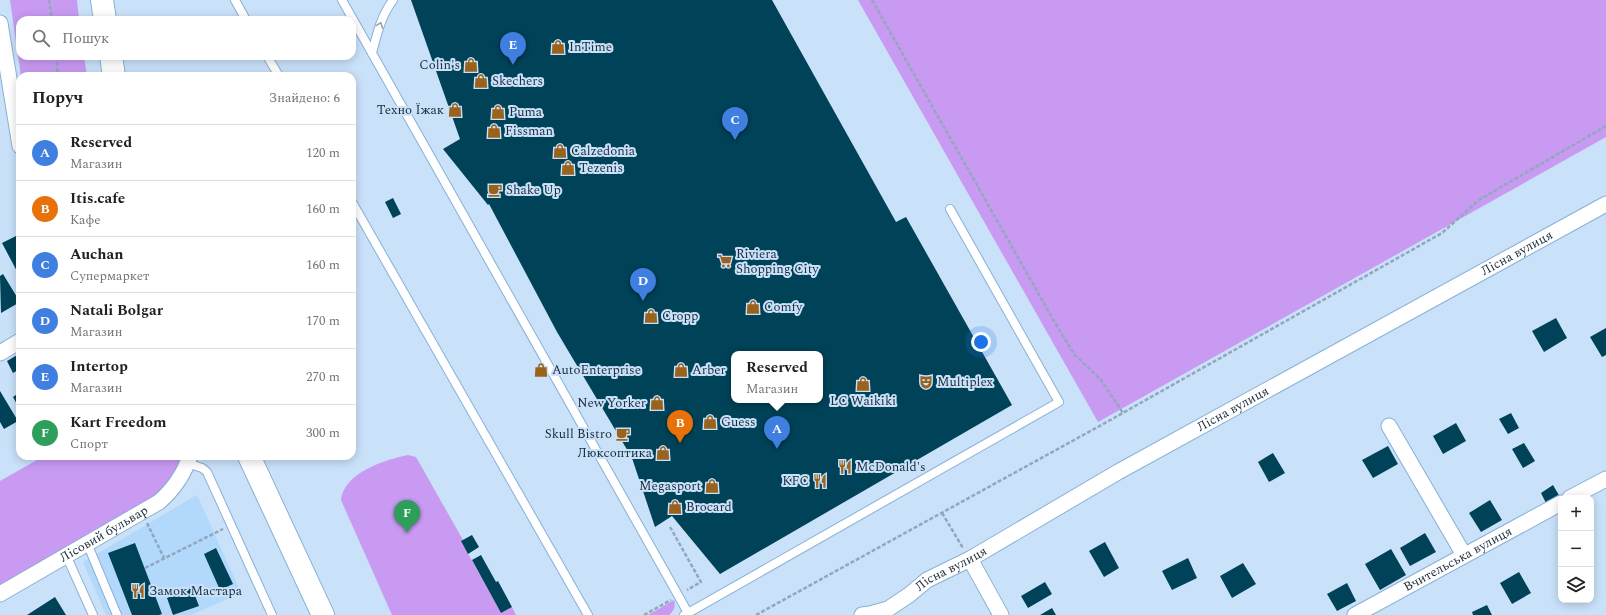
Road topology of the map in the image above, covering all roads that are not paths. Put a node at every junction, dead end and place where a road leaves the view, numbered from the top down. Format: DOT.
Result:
graph roads {
  1 [pos="102,0"];
  2 [pos="235,0"];
  3 [pos="342,0"];
  4 [pos="393,0"];
  5 [pos="104,16"];
  6 [pos="244,16"];
  7 [pos="351,16"];
  8 [pos="0,23"];
  9 [pos="356,25"];
  10 [pos="372,53"];
  11 [pos="111,60"];
  12 [pos="269,60"];
  13 [pos="113,72"];
  14 [pos="277,72"];
  15 [pos="16,121"];
  16 [pos="1606,204"];
  17 [pos="356,209"];
  18 [pos="950,209"];
  19 [pos="16,344"];
  20 [pos="0,353"];
  21 [pos="1389,426"];
  22 [pos="189,460"];
  23 [pos="251,460"];
  24 [pos="1606,479"];
  25 [pos="1576,495"];
  26 [pos="1558,505"];
  27 [pos="87,543"];
  28 [pos="66,555"];
  29 [pos="1464,555"];
  30 [pos="970,559"];
  31 [pos="0,594"];
  32 [pos="686,614"];
  33 [pos="94,615"];
  34 [pos="116,615"];
  35 [pos="272,615"];
  36 [pos="323,615"];
  37 [pos="588,615"];
  38 [pos="862,615"];
  39 [pos="1001,615"];
  40 [pos="1354,615"];
  1 -- 5 [label="highway"];
  2 -- 6 [label="lane"];
  3 -- 7 [label="lane"];
  10 -- 4 [label="lane, one-way"];
  8 -- 15 [label="street"];
  9 -- 10 [label="lane"];
  10 -- 32 [label="lane"];
  11 -- 13 [label="highway"];
  12 -- 14 [label="lane"];
  16 -- 30 [label="street, Лісна вулиця"];
  17 -- 37 [label="lane"];
  18 -- 32 [label="lane"];
  19 -- 20 [label="street"];
  21 -- 29 [label="street"];
  22 -- 27 [label="street, Лісовий бульвар"];
  22 -- 35 [label="lane"];
  23 -- 36 [label="highway"];
  24 -- 25 [label="street"];
  26 -- 29 [label="street, Вчительська вулиця"];
  27 -- 28 [label="street, Лісовий бульвар"];
  27 -- 34 [label="lane"];
  28 -- 31 [label="street, Лісовий бульвар"];
  28 -- 33 [label="lane"];
  29 -- 40 [label="street, Вчительська вулиця"];
  30 -- 38 [label="street, Лісна вулиця"];
  30 -- 39 [label="street"];
}
